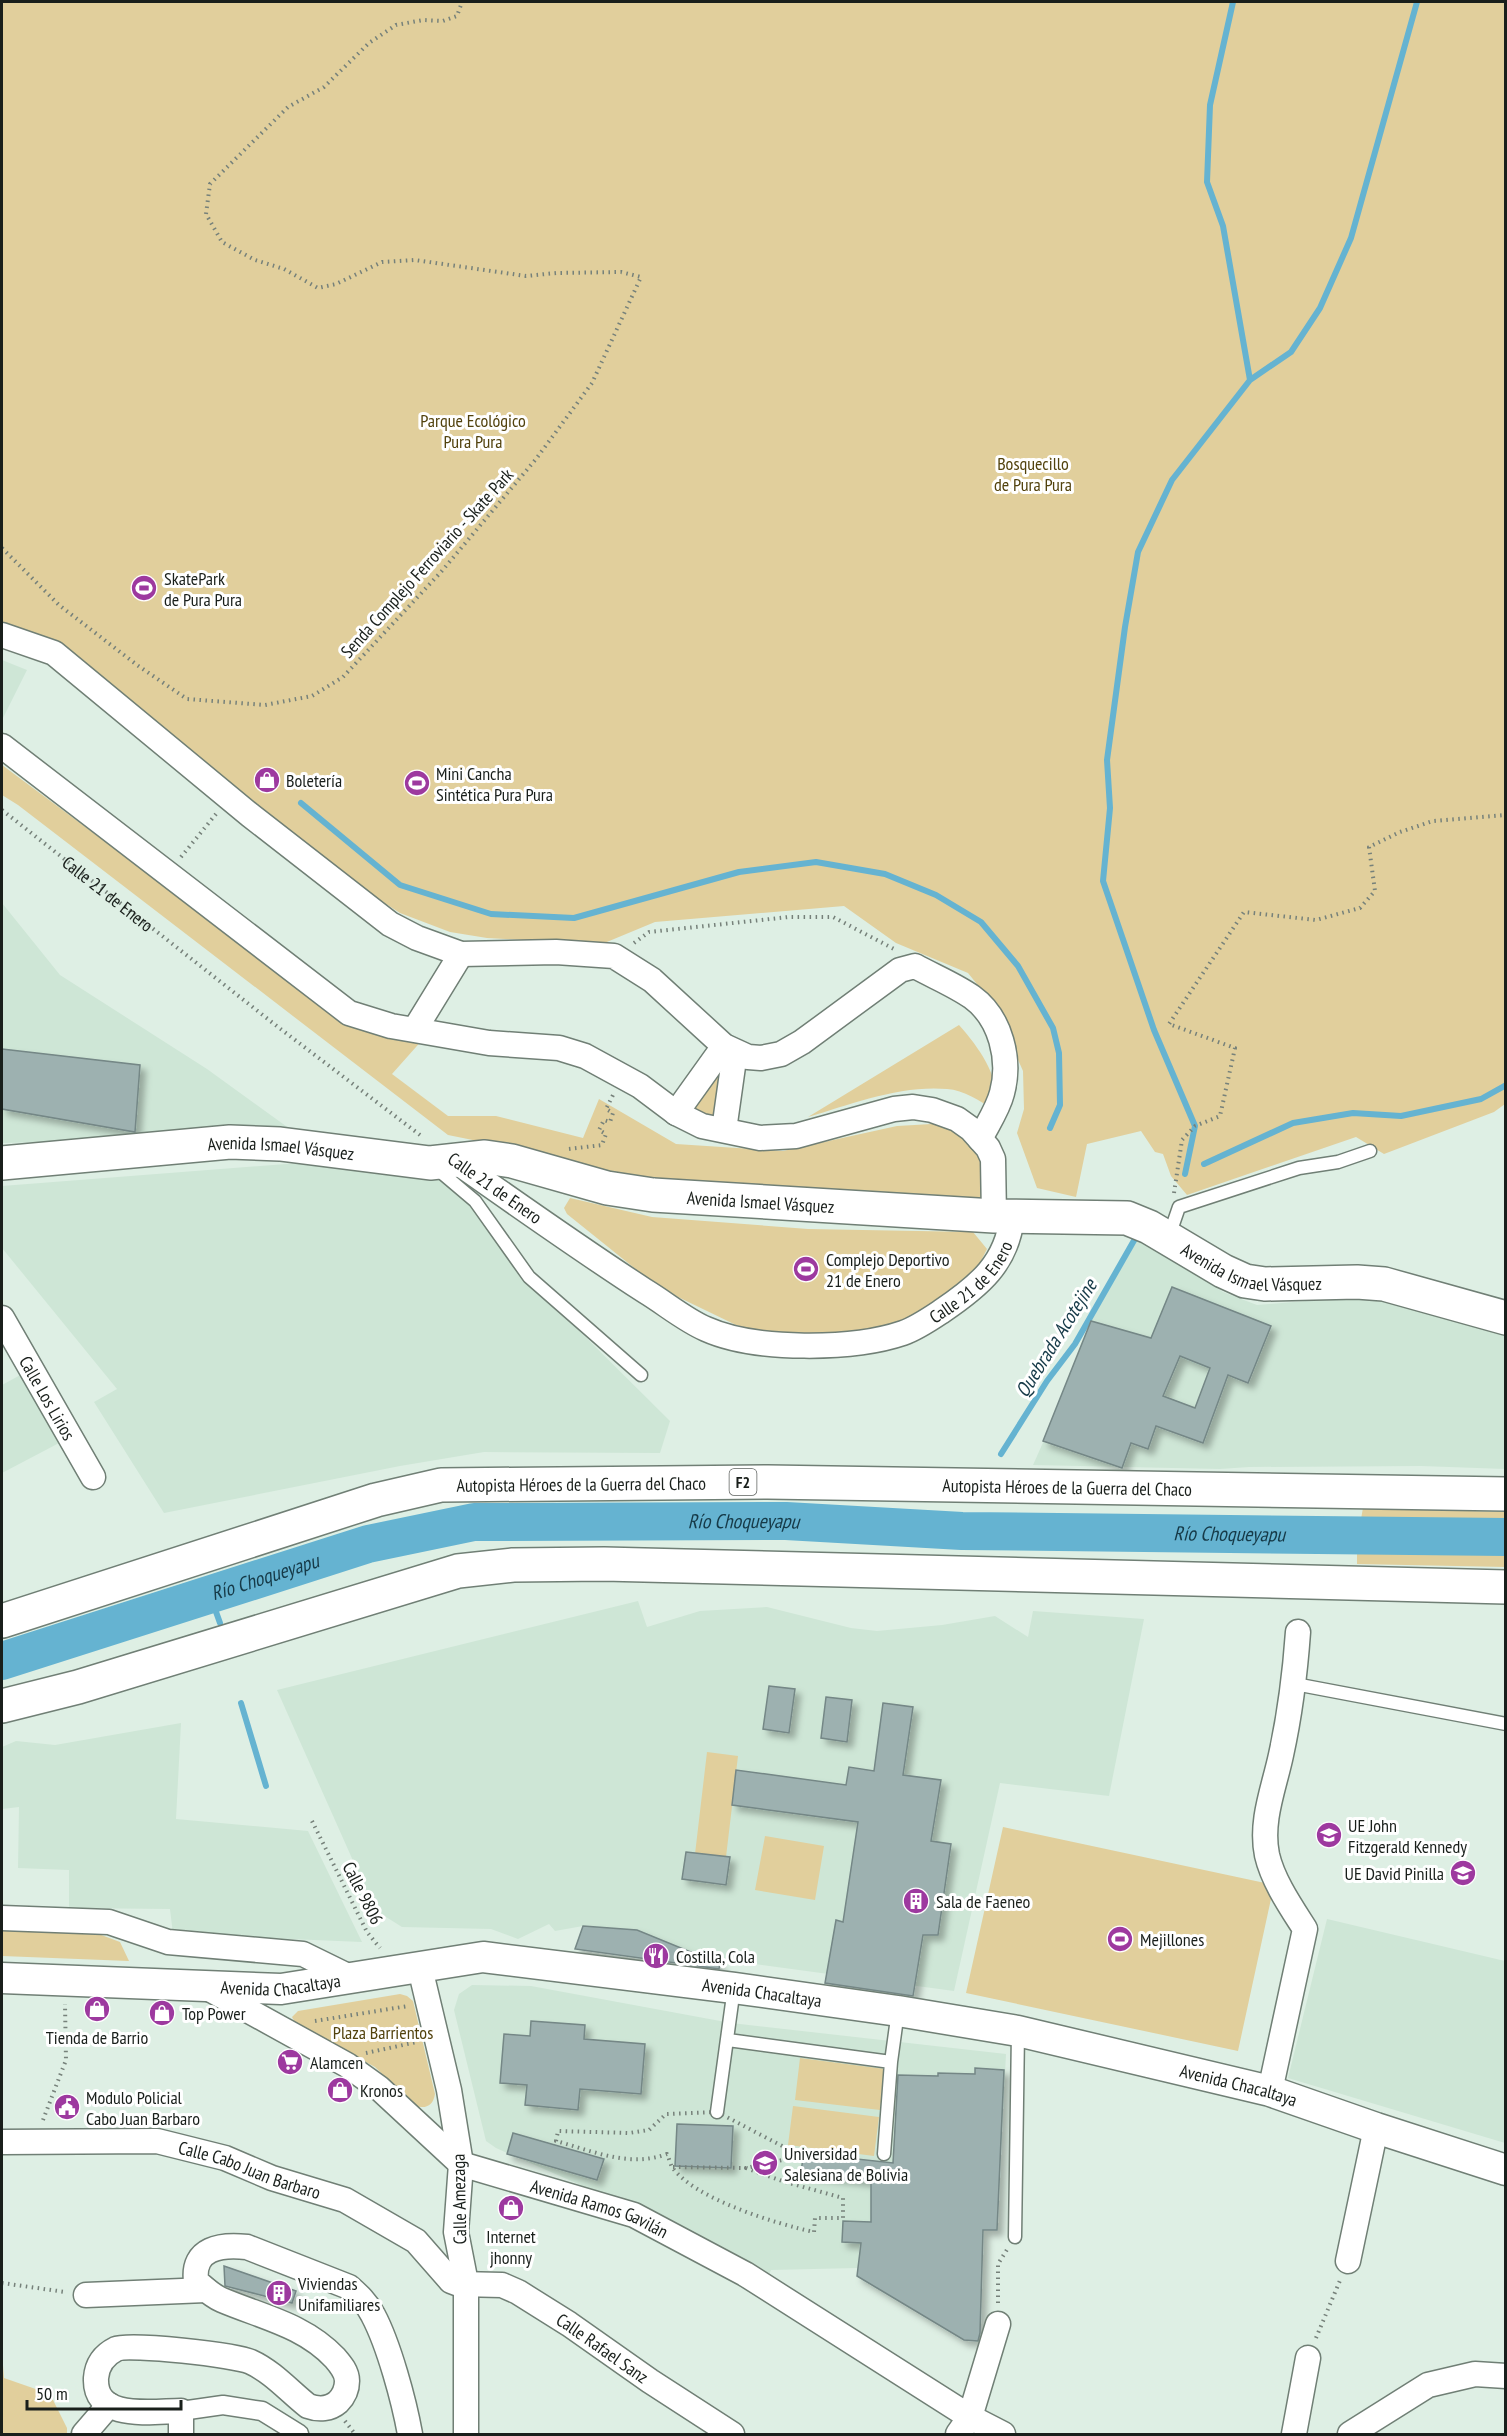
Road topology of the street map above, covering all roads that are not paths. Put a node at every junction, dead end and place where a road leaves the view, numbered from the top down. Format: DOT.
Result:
graph roads {
  1 [pos="2,635"];
  2 [pos="2,746"];
  3 [pos="461,954"];
  4 [pos="415,1029"];
  5 [pos="729,1049"];
  6 [pos="676,1113"];
  7 [pos="724,1130"];
  8 [pos="980,1139"];
  9 [pos="1370,1151"];
  10 [pos="442,1162"];
  11 [pos="2,1163"];
  12 [pos="1003,1217"];
  13 [pos="1168,1240"];
  14 [pos="2,1318"];
  15 [pos="1506,1318"];
  16 [pos="641,1375"];
  17 [pos="93,1477"];
  18 [pos="1506,1494"];
  19 [pos="1506,1587"];
  20 [pos="2,1621"];
  21 [pos="1298,1632"];
  22 [pos="1295,1684"];
  23 [pos="2,1706"];
  24 [pos="1506,1724"];
  25 [pos="2,1918"];
  26 [pos="410,1970"];
  27 [pos="2,1978"];
  28 [pos="352,1978"];
  29 [pos="202,1985"];
  30 [pos="734,1988"];
  31 [pos="898,2011"];
  32 [pos="1018,2031"];
  33 [pos="728,2040"];
  34 [pos="891,2062"];
  35 [pos="1270,2091"];
  36 [pos="717,2112"];
  37 [pos="1376,2128"];
  38 [pos="2,2142"];
  39 [pos="884,2154"];
  40 [pos="461,2164"];
  41 [pos="1506,2170"];
  42 [pos="1015,2237"];
  43 [pos="1348,2261"];
  44 [pos="466,2283"];
  45 [pos="206,2290"];
  46 [pos="86,2295"];
  47 [pos="998,2324"];
  48 [pos="1308,2358"];
  49 [pos="1506,2376"];
  50 [pos="109,2405"];
  51 [pos="181,2423"];
  52 [pos="964,2426"];
  53 [pos="84,2434"];
  54 [pos="298,2434"];
  55 [pos="411,2434"];
  56 [pos="466,2434"];
  57 [pos="732,2434"];
  58 [pos="1002,2434"];
  59 [pos="1294,2434"];
  60 [pos="1350,2434"];
  1 -- 3 [label="street"];
  2 -- 4 [label="street, Calle 21 de Enero"];
  3 -- 4 [label="street"];
  3 -- 5 [label="street"];
  4 -- 6 [label="street, Calle 21 de Enero"];
  5 -- 6 [label="street"];
  5 -- 7 [label="street"];
  5 -- 8 [label="street"];
  6 -- 7 [label="street, Calle 21 de Enero"];
  7 -- 8 [label="street, Calle 21 de Enero"];
  8 -- 12 [label="street, Calle 21 de Enero"];
  9 -- 13 [label="lane"];
  10 -- 11 [label="main road, Avenida Ismael Vásquez"];
  10 -- 12 [label="main road, Avenida Ismael Vásquez"];
  10 -- 12 [label="street, Calle 21 de Enero"];
  10 -- 16 [label="lane"];
  12 -- 13 [label="main road, Avenida Ismael Vásquez"];
  13 -- 15 [label="main road, Avenida Ismael Vásquez"];
  14 -- 17 [label="street, Calle Los Lirios"];
  18 -- 20 [label="main road, Autopista Héroes de la Guerra del Chaco / F2"];
  19 -- 23 [label="main road"];
  21 -- 22 [label="street"];
  22 -- 24 [label="lane"];
  22 -- 35 [label="street"];
  25 -- 28 [label="street"];
  26 -- 28 [label="street, Avenida Chacaltaya"];
  26 -- 30 [label="street, Avenida Chacaltaya"];
  26 -- 40 [label="street, Calle Amezaga"];
  27 -- 29 [label="street, Avenida Chacaltaya"];
  28 -- 29 [label="street, Avenida Chacaltaya"];
  29 -- 40 [label="street, Avenida Ramos Gavilán"];
  30 -- 31 [label="street, Avenida Chacaltaya"];
  30 -- 33 [label="lane"];
  31 -- 32 [label="street, Avenida Chacaltaya"];
  31 -- 34 [label="lane"];
  32 -- 35 [label="street, Avenida Chacaltaya"];
  32 -- 42 [label="lane"];
  33 -- 34 [label="lane"];
  33 -- 36 [label="lane"];
  34 -- 39 [label="lane"];
  35 -- 37 [label="street, Avenida Chacaltaya"];
  37 -- 41 [label="street, Avenida Chacaltaya"];
  37 -- 43 [label="street"];
  38 -- 44 [label="street, Calle Cabo Juan Barbaro"];
  40 -- 44 [label="street, Calle Amezaga"];
  40 -- 52 [label="street, Avenida Ramos Gavilán"];
  44 -- 56 [label="street, Calle Amezaga"];
  44 -- 57 [label="street, Calle Rafael Sanz"];
  45 -- 46 [label="street"];
  45 -- 50 [label="street"];
  45 -- 55 [label="street"];
  47 -- 52 [label="street"];
  48 -- 59 [label="street"];
  49 -- 60 [label="street"];
  50 -- 51 [label="street"];
  50 -- 53 [label="street"];
  51 -- 54 [label="street"];
  52 -- 58 [label="street, Avenida Ramos Gavilán"];
}
